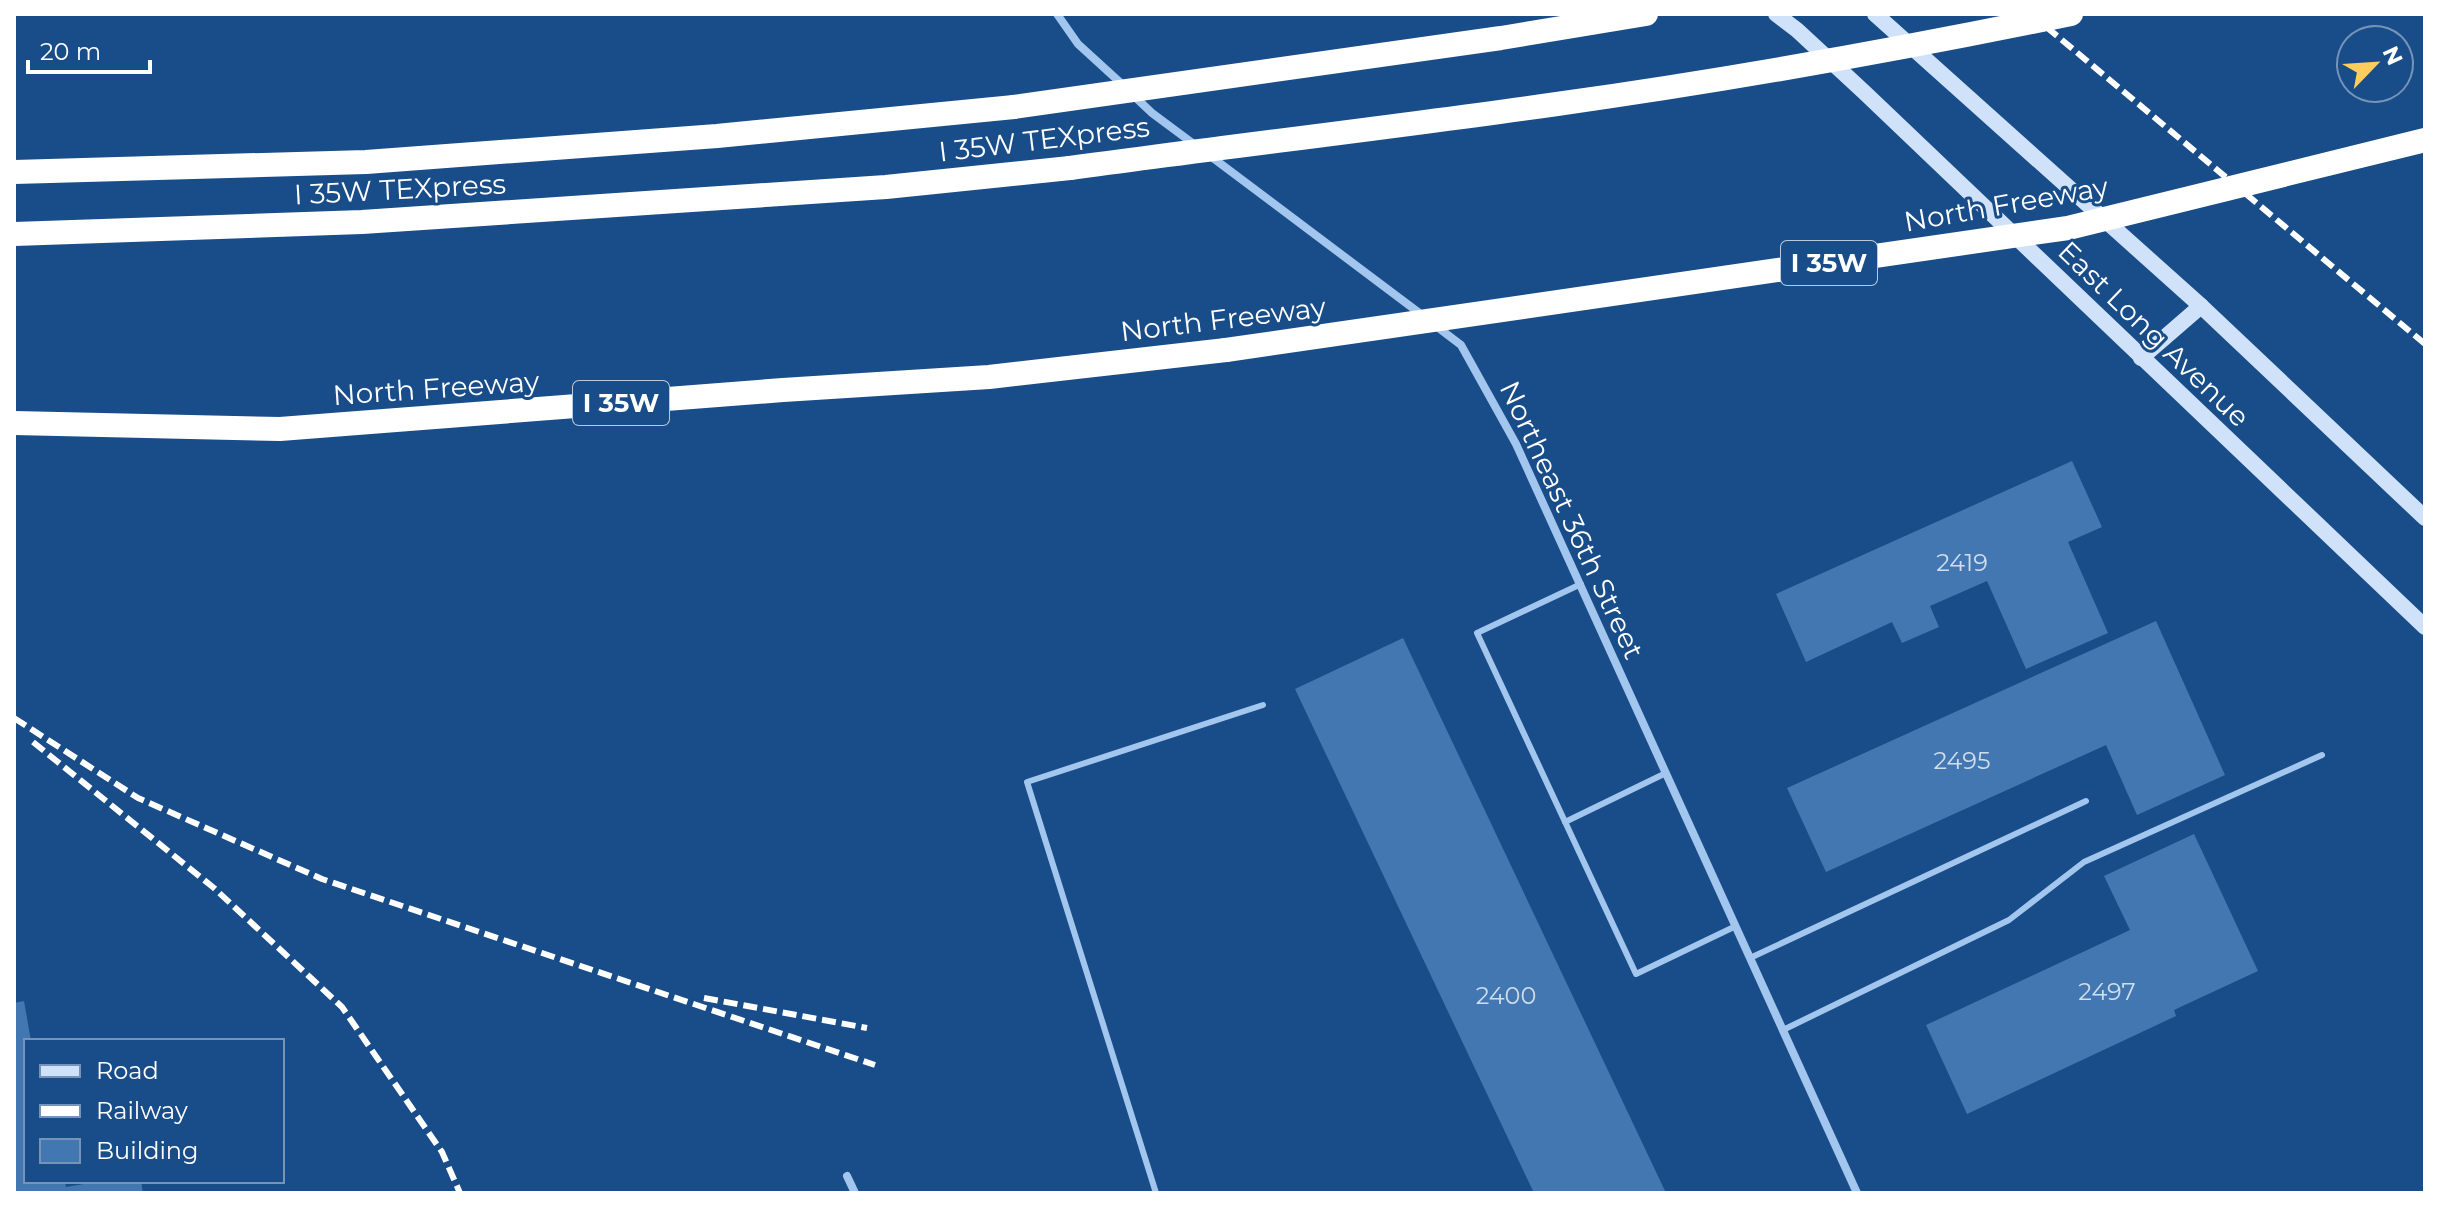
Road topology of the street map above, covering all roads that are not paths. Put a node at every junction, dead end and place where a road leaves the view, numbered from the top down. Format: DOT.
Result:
graph roads {
  1 [pos="1057,14"];
  2 [pos="1646,14"];
  3 [pos="1776,14"];
  4 [pos="1875,14"];
  5 [pos="2071,14"];
  6 [pos="2425,140"];
  7 [pos="14,172"];
  8 [pos="14,234"];
  9 [pos="2201,306"];
  10 [pos="2141,358"];
  11 [pos="14,423"];
  12 [pos="2425,518"];
  13 [pos="1581,584"];
  14 [pos="2425,627"];
  15 [pos="1263,705"];
  16 [pos="2322,755"];
  17 [pos="1666,773"];
  18 [pos="2086,801"];
  19 [pos="1565,822"];
  20 [pos="1736,926"];
  21 [pos="1750,958"];
  22 [pos="1783,1030"];
  23 [pos="847,1176"];
  24 [pos="855,1193"];
  25 [pos="1156,1193"];
  26 [pos="1857,1193"];
  1 -- 13 [label="street, Northeast 36th Street"];
  2 -- 7 [label="highway, I 35W TEXpress, bridge"];
  3 -- 10 [label="main road, East Long Avenue"];
  4 -- 9 [label="main road, East Long Avenue"];
  5 -- 8 [label="highway, I 35W TEXpress, bridge"];
  6 -- 11 [label="highway, North Freeway / I 35W, bridge"];
  9 -- 10 [label="main road"];
  9 -- 12 [label="main road, East Long Avenue"];
  10 -- 14 [label="main road, East Long Avenue"];
  13 -- 17 [label="street, Northeast 36th Street"];
  13 -- 19 [label="lane"];
  15 -- 25 [label="lane"];
  16 -- 22 [label="lane"];
  17 -- 19 [label="lane"];
  17 -- 20 [label="street, Northeast 36th Street"];
  18 -- 21 [label="lane"];
  19 -- 20 [label="lane"];
  20 -- 21 [label="street, Northeast 36th Street"];
  21 -- 22 [label="street, Northeast 36th Street"];
  22 -- 26 [label="street, Northeast 36th Street"];
  23 -- 24 [label="street"];
}
